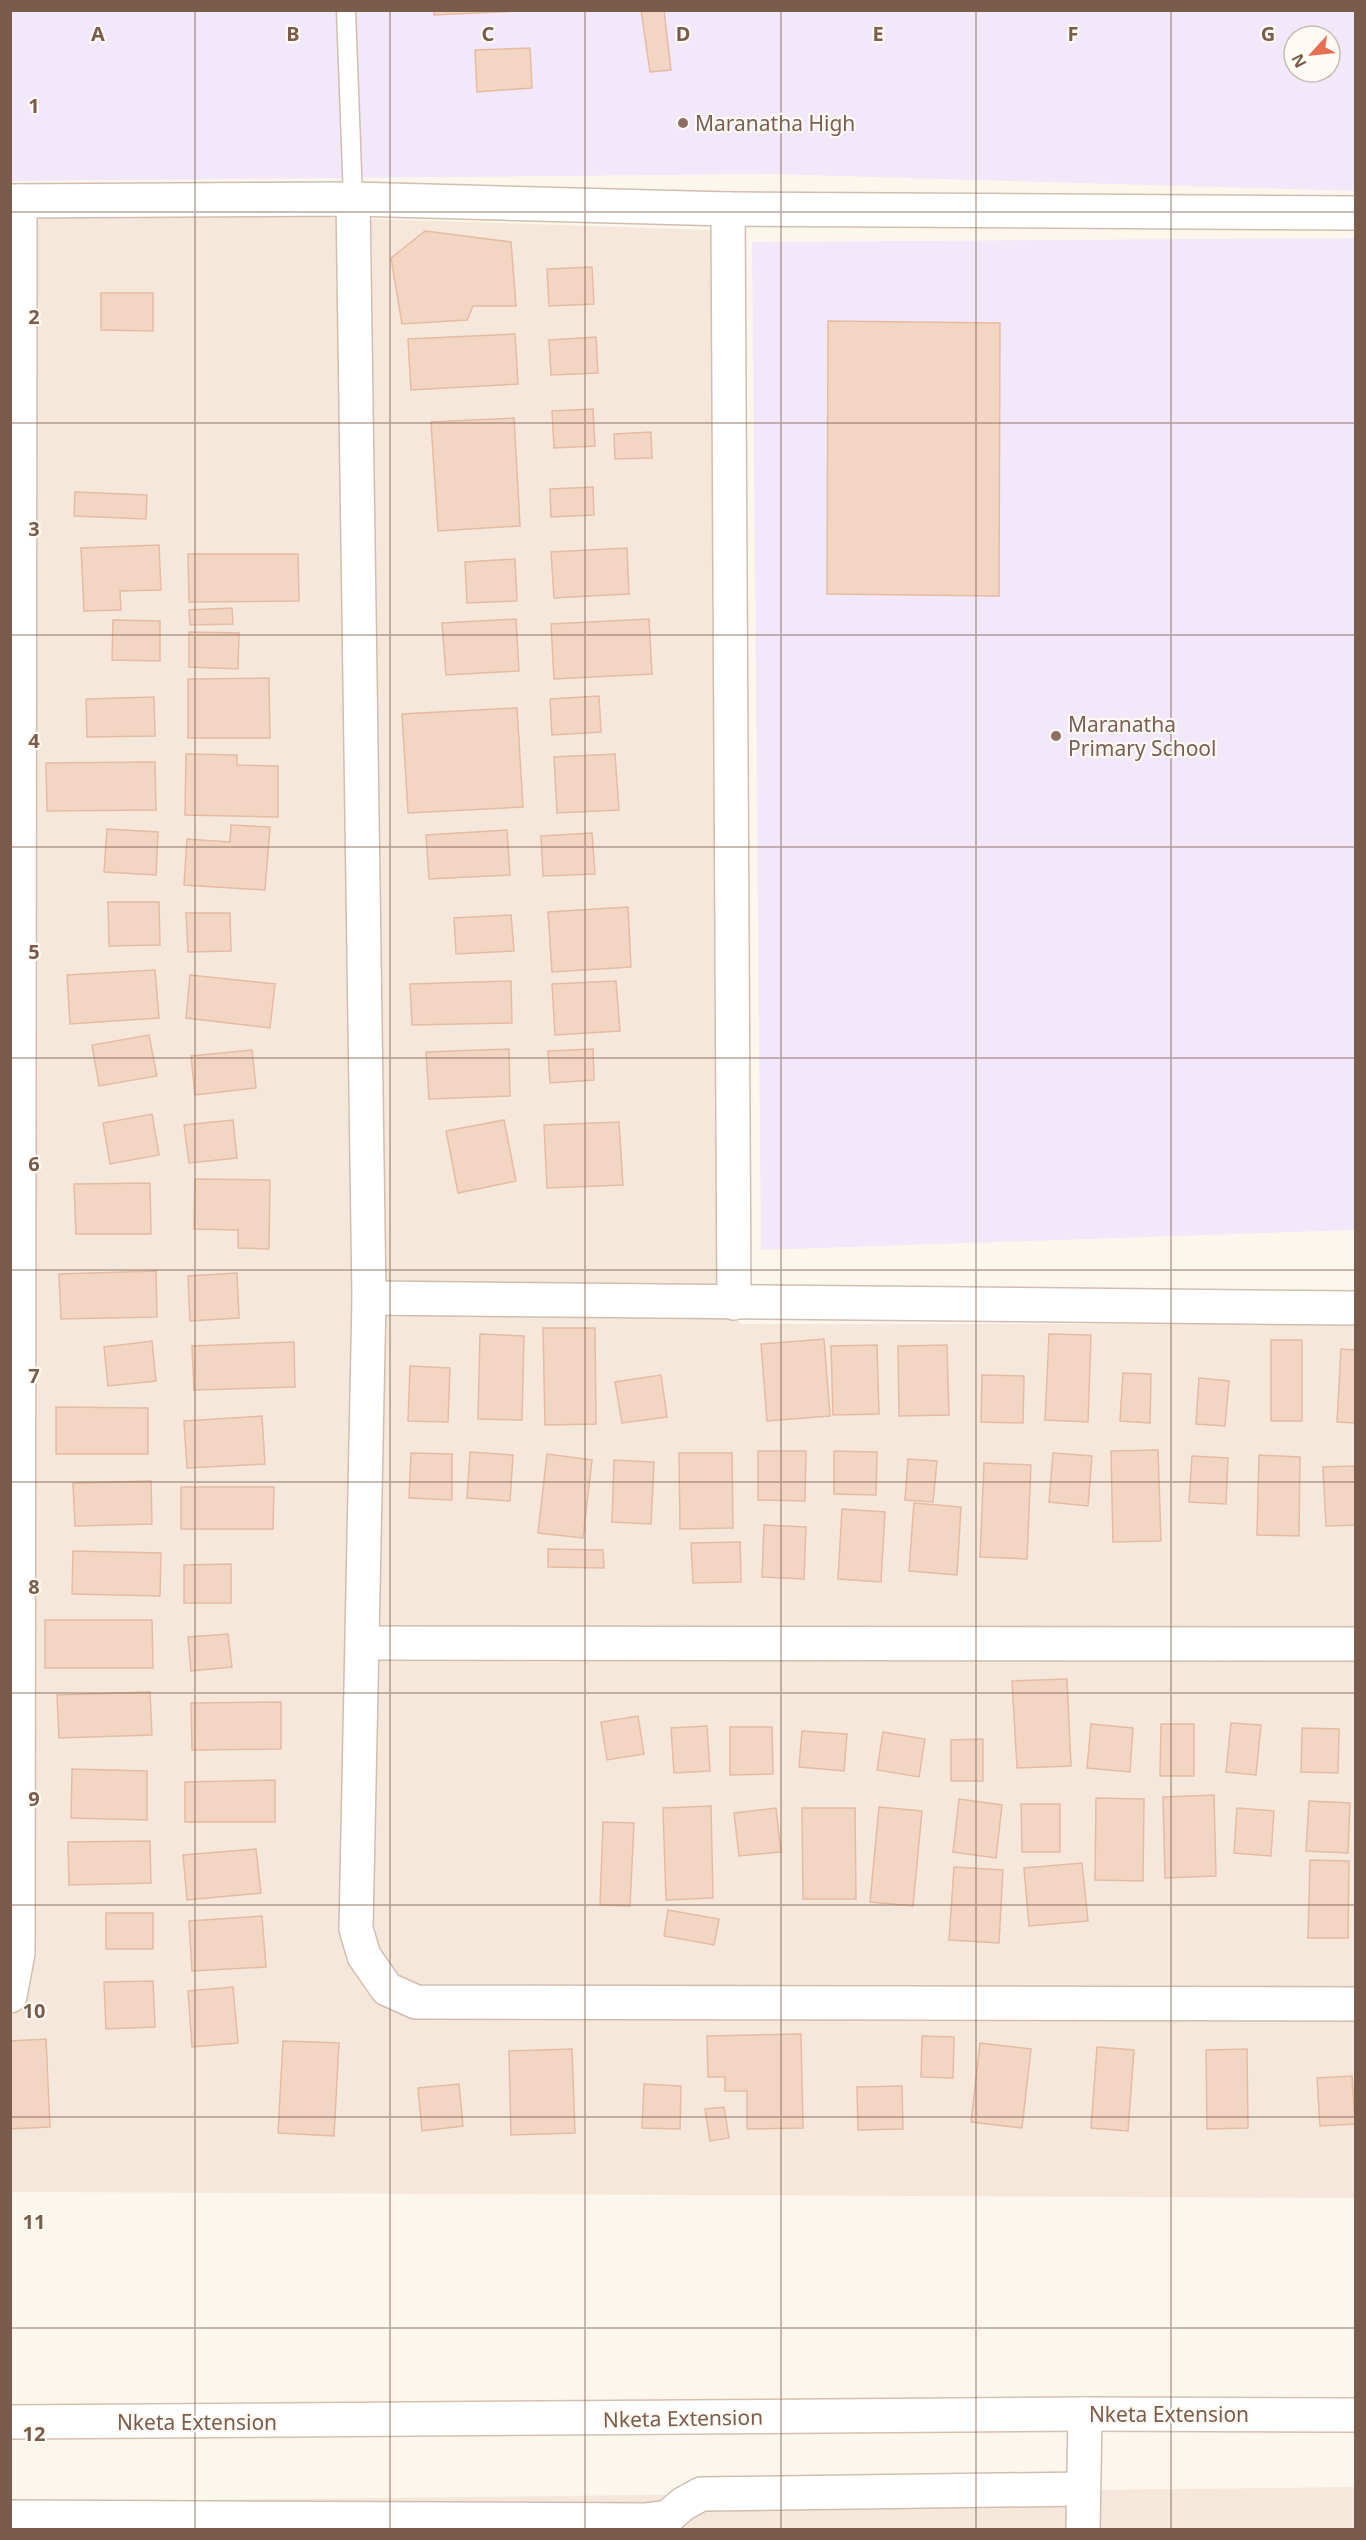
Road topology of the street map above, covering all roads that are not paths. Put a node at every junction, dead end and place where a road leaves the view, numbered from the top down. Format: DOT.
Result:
graph roads {
  1 [pos="346,10"];
  2 [pos="353,199"];
  3 [pos="15,201"];
  4 [pos="728,209"];
  5 [pos="1356,213"];
  6 [pos="15,572"];
  7 [pos="369,1298"];
  8 [pos="734,1303"];
  9 [pos="1356,1308"];
  10 [pos="363,1643"];
  11 [pos="1356,1644"];
  12 [pos="10,1996"];
  13 [pos="1356,2004"];
  14 [pos="1085,2414"];
  15 [pos="1356,2415"];
  16 [pos="10,2422"];
  17 [pos="1083,2489"];
  18 [pos="10,2517"];
  19 [pos="1083,2529"];
  1 -- 2 [label="lane"];
  2 -- 3 [label="street"];
  2 -- 4 [label="street"];
  2 -- 7 [label="street"];
  3 -- 6 [label="street"];
  4 -- 5 [label="street"];
  4 -- 8 [label="street"];
  6 -- 12 [label="street"];
  7 -- 8 [label="street"];
  7 -- 10 [label="street"];
  8 -- 9 [label="street"];
  10 -- 11 [label="street"];
  10 -- 13 [label="street"];
  14 -- 15 [label="street, Nketa Extension"];
  14 -- 16 [label="street, Nketa Extension"];
  14 -- 17 [label="street"];
  17 -- 18 [label="street"];
  17 -- 19 [label="street"];
}
